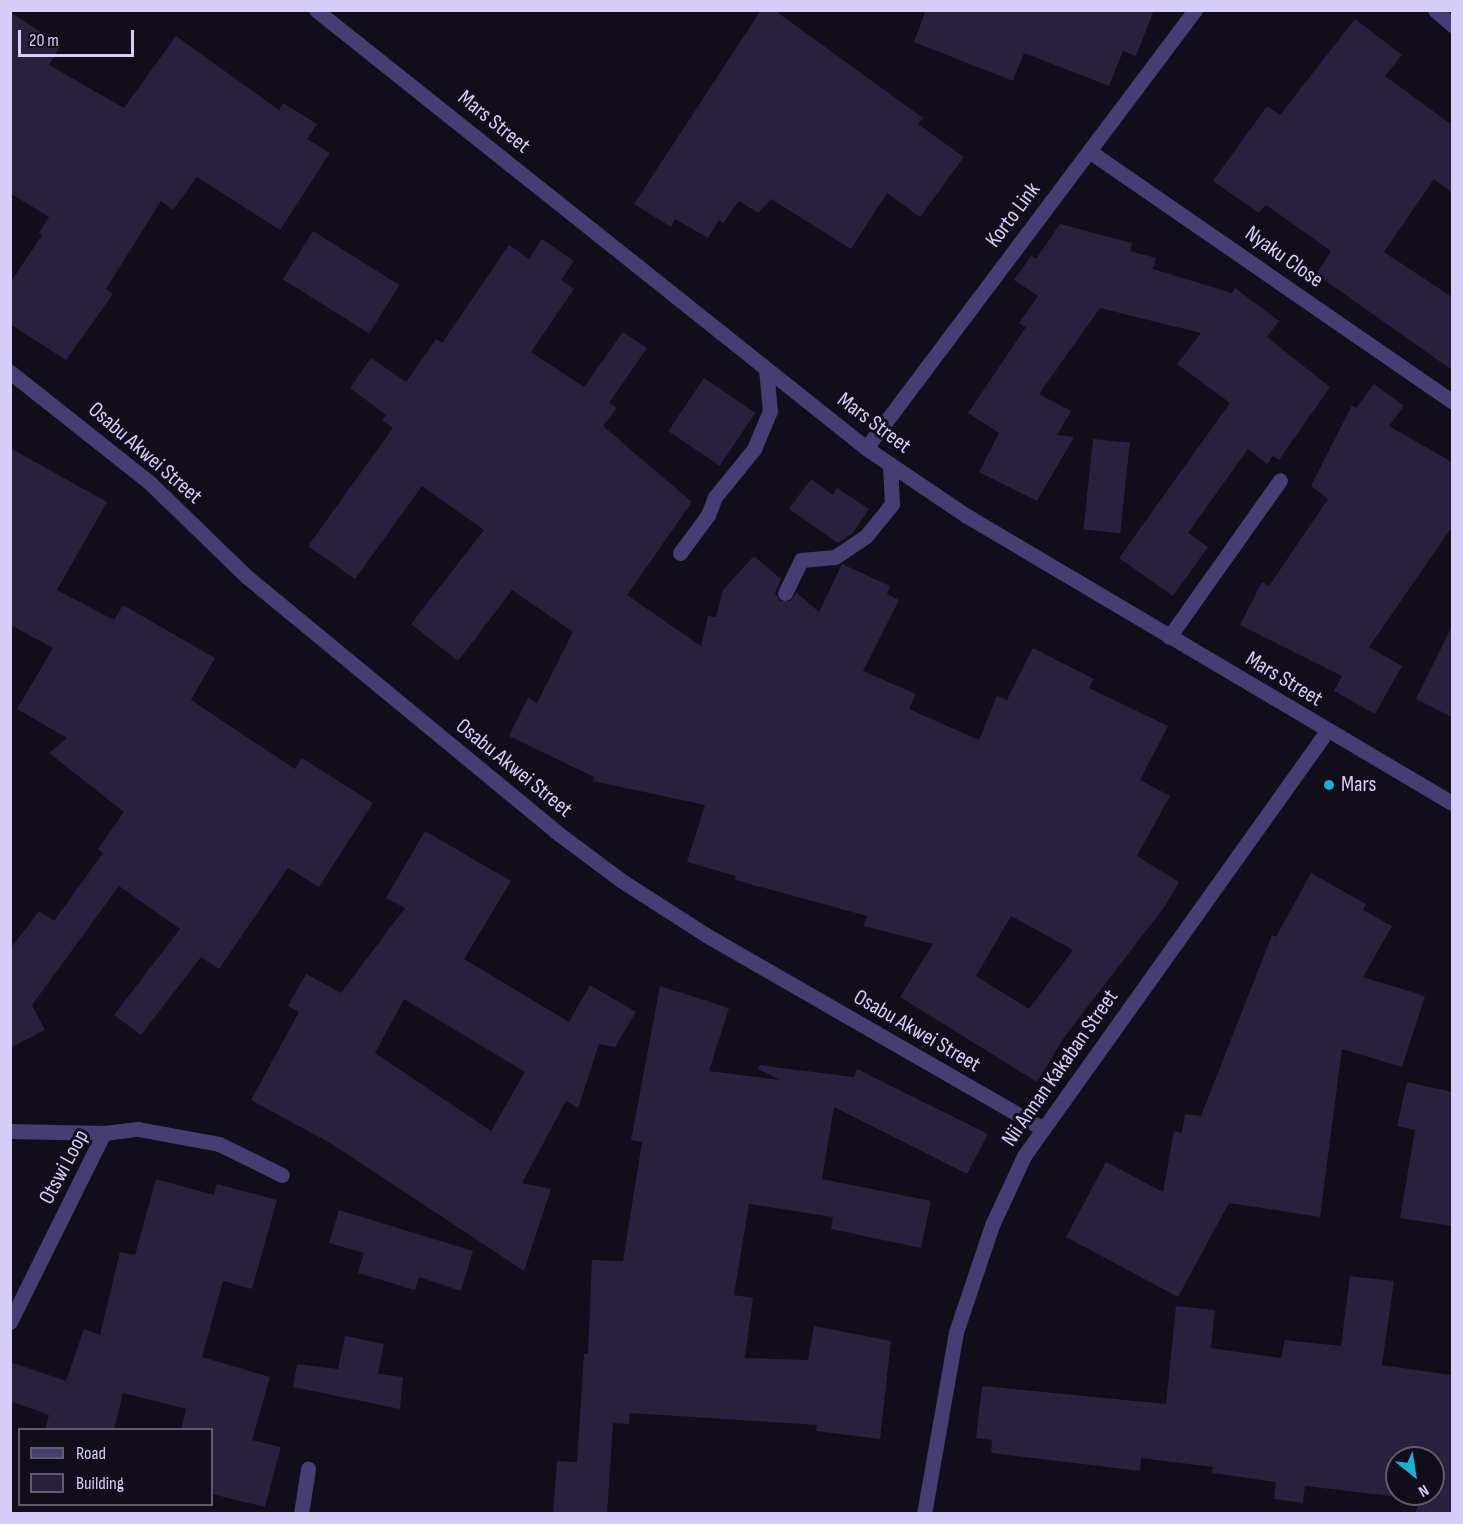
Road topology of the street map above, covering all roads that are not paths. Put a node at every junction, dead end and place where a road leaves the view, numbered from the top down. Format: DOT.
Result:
graph roads {
  1 [pos="316,10"];
  2 [pos="1195,10"];
  3 [pos="1435,10"];
  4 [pos="1452,25"];
  5 [pos="1089,151"];
  6 [pos="766,369"];
  7 [pos="10,372"];
  8 [pos="1452,401"];
  9 [pos="866,448"];
  10 [pos="890,464"];
  11 [pos="1280,480"];
  12 [pos="680,553"];
  13 [pos="785,593"];
  14 [pos="1169,637"];
  15 [pos="1327,731"];
  16 [pos="1452,803"];
  17 [pos="1041,1128"];
  18 [pos="10,1131"];
  19 [pos="104,1134"];
  20 [pos="282,1175"];
  21 [pos="10,1322"];
  22 [pos="308,1469"];
  23 [pos="301,1514"];
  24 [pos="924,1514"];
  1 -- 6 [label="street, Mars Street"];
  2 -- 5 [label="street, Korto Link"];
  3 -- 4 [label="street"];
  5 -- 8 [label="street, Nyaku Close"];
  5 -- 9 [label="street, Korto Link"];
  6 -- 9 [label="street, Mars Street"];
  6 -- 12 [label="street"];
  7 -- 17 [label="street, Osabu Akwei Street"];
  9 -- 10 [label="street, Mars Street"];
  10 -- 13 [label="street"];
  10 -- 14 [label="street, Mars Street"];
  11 -- 14 [label="street"];
  14 -- 15 [label="street, Mars Street"];
  15 -- 16 [label="street, Mars Street"];
  15 -- 17 [label="street, Nii Annan Kakaban Street"];
  17 -- 24 [label="street, Nii Annan Kakaban Street"];
  18 -- 19 [label="street"];
  19 -- 20 [label="street, Otswi Loop"];
  19 -- 21 [label="street, Otswi Loop"];
  22 -- 23 [label="street"];
}
